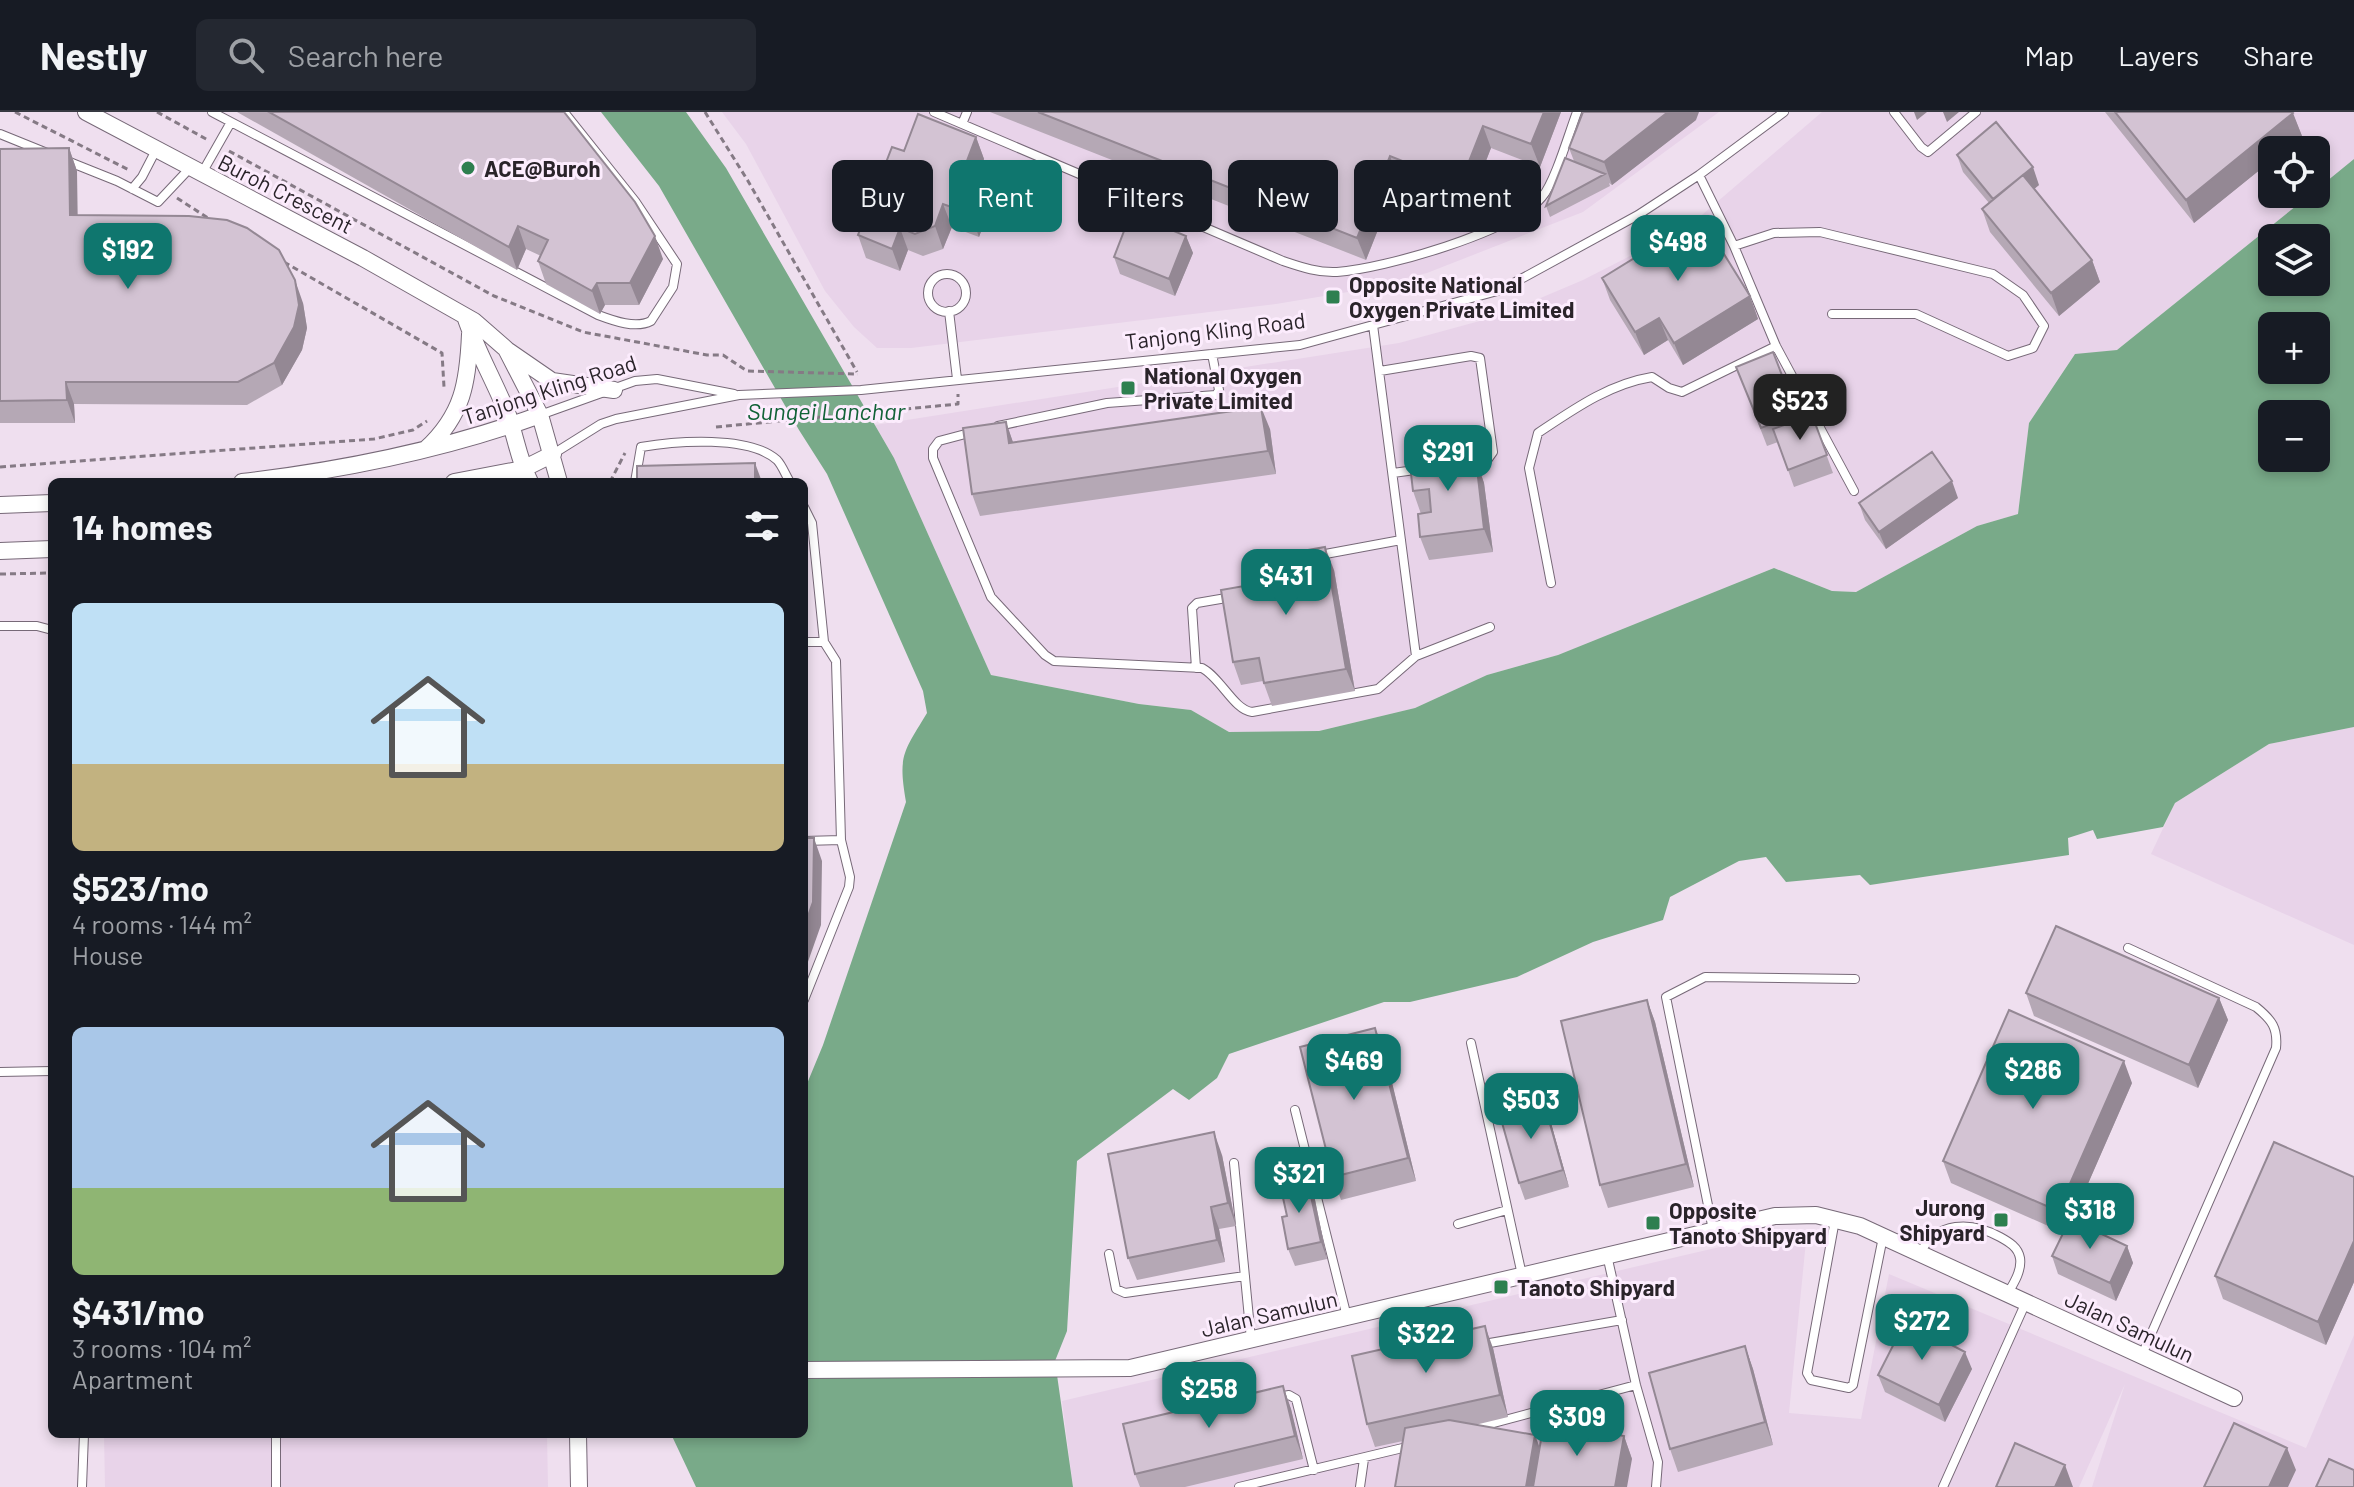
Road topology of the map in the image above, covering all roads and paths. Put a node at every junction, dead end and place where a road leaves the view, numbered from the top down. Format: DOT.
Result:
graph roads {
  1 [pos="15,112"];
  2 [pos="86,112"];
  3 [pos="212,112"];
  4 [pos="564,112"];
  5 [pos="705,112"];
  6 [pos="934,112"];
  7 [pos="967,112"];
  8 [pos="1577,112"];
  9 [pos="1894,112"];
  10 [pos="1976,112"];
  11 [pos="1779,114"];
  12 [pos="231,122"];
  13 [pos="962,124"];
  14 [pos="0,134"];
  15 [pos="156,150"];
  16 [pos="196,171"];
  17 [pos="1699,175"];
  18 [pos="142,177"];
  19 [pos="132,189"];
  20 [pos="166,192"];
  21 [pos="220,225"];
  22 [pos="1734,246"];
  23 [pos="281,260"];
  24 [pos="949,311"];
  25 [pos="1832,314"];
  26 [pos="465,316"];
  27 [pos="1373,325"];
  28 [pos="470,332"];
  29 [pos="1776,346"];
  30 [pos="506,349"];
  31 [pos="1212,354"];
  32 [pos="1380,371"];
  33 [pos="957,379"];
  34 [pos="444,389"];
  35 [pos="614,390"];
  36 [pos="864,390"];
  37 [pos="739,395"];
  38 [pos="540,415"];
  39 [pos="434,417"];
  40 [pos="511,425"];
  41 [pos="992,427"];
  42 [pos="710,428"];
  43 [pos="979,431"];
  44 [pos="631,445"];
  45 [pos="421,453"];
  46 [pos="553,454"];
  47 [pos="1454,465"];
  48 [pos="0,467"];
  49 [pos="1438,467"];
  50 [pos="1393,473"];
  51 [pos="526,476"];
  52 [pos="276,478"];
  53 [pos="502,478"];
  54 [pos="558,478"];
  55 [pos="612,478"];
  56 [pos="636,478"];
  57 [pos="788,478"];
  58 [pos="1854,491"];
  59 [pos="48,503"];
  60 [pos="0,505"];
  61 [pos="808,515"];
  62 [pos="1401,540"];
  63 [pos="48,549"];
  64 [pos="0,551"];
  65 [pos="1316,556"];
  66 [pos="1273,564"];
  67 [pos="48,573"];
  68 [pos="0,574"];
  69 [pos="1551,583"];
  70 [pos="0,626"];
  71 [pos="1490,627"];
  72 [pos="48,629"];
  73 [pos="808,642"];
  74 [pos="824,642"];
  75 [pos="1416,656"];
  76 [pos="1196,668"];
  77 [pos="841,840"];
  78 [pos="808,841"];
  79 [pos="2128,948"];
  80 [pos="1855,979"];
  81 [pos="808,990"];
  82 [pos="1471,1043"];
  83 [pos="48,1071"];
  84 [pos="0,1072"];
  85 [pos="1295,1110"];
  86 [pos="1234,1163"];
  87 [pos="1507,1210"];
  88 [pos="1835,1220"];
  89 [pos="1458,1224"];
  90 [pos="1713,1230"];
  91 [pos="1883,1237"];
  92 [pos="1920,1253"];
  93 [pos="1109,1254"];
  94 [pos="1607,1255"];
  95 [pos="1522,1275"];
  96 [pos="1245,1276"];
  97 [pos="2008,1293"];
  98 [pos="2026,1302"];
  99 [pos="1347,1317"];
  100 [pos="1622,1320"];
  101 [pos="1252,1339"];
  102 [pos="1478,1345"];
  103 [pos="2142,1356"];
  104 [pos="808,1370"];
  105 [pos="1636,1385"];
  106 [pos="2234,1398"];
  107 [pos="1270,1399"];
  108 [pos="1466,1431"];
  109 [pos="84,1438"];
  110 [pos="276,1438"];
  111 [pos="578,1438"];
  112 [pos="1422,1443"];
  113 [pos="1364,1459"];
  114 [pos="1314,1470"];
  115 [pos="83,1483"];
  116 [pos="276,1487"];
  117 [pos="579,1487"];
  118 [pos="1239,1487"];
  119 [pos="1360,1487"];
  120 [pos="1656,1487"];
  121 [pos="1943,1487"];
  1 -- 18 [label="path"];
  2 -- 15 [label="street, Buroh Crescent"];
  3 -- 12 [label="lane"];
  4 -- 12 [label="lane"];
  5 -- 36 [label="path"];
  6 -- 13 [label="lane"];
  7 -- 13 [label="lane"];
  8 -- 13 [label="lane"];
  9 -- 10 [label="lane"];
  11 -- 17 [label="lane, Tanjong Kling Road"];
  12 -- 16 [label="lane"];
  14 -- 19 [label="lane"];
  15 -- 16 [label="street, Buroh Crescent"];
  15 -- 18 [label="lane"];
  16 -- 20 [label="lane"];
  16 -- 26 [label="street, Buroh Crescent"];
  17 -- 22 [label="lane"];
  17 -- 27 [label="lane, Tanjong Kling Road"];
  18 -- 19 [label="lane"];
  19 -- 20 [label="lane"];
  20 -- 21 [label="path"];
  22 -- 25 [label="lane"];
  22 -- 29 [label="lane"];
  23 -- 34 [label="path"];
  24 -- 24 [label="lane"];
  24 -- 33 [label="lane"];
  26 -- 28 [label="street"];
  26 -- 30 [label="street, Buroh Crescent"];
  27 -- 31 [label="lane, Tanjong Kling Road"];
  27 -- 32 [label="lane"];
  28 -- 40 [label="street"];
  28 -- 45 [label="street, Tanjong Kling Road"];
  29 -- 58 [label="lane"];
  29 -- 69 [label="lane"];
  30 -- 35 [label="street"];
  30 -- 38 [label="street, Buroh Crescent"];
  31 -- 33 [label="lane, Tanjong Kling Road"];
  31 -- 41 [label="lane"];
  32 -- 47 [label="lane"];
  32 -- 50 [label="lane"];
  33 -- 36 [label="lane, Tanjong Kling Road"];
  33 -- 42 [label="path"];
  35 -- 37 [label="lane, Tanjong Kling Road"];
  35 -- 38 [label="lane, Tanjong Kling Road"];
  36 -- 37 [label="lane, Tanjong Kling Road"];
  37 -- 46 [label="lane, Tanjong Kling Road"];
  38 -- 40 [label="street, Tanjong Kling Road"];
  38 -- 46 [label="street, Buroh Crescent"];
  39 -- 48 [label="path"];
  40 -- 45 [label="street, Tanjong Kling Road"];
  40 -- 51 [label="street"];
  43 -- 76 [label="lane"];
  44 -- 55 [label="path"];
  45 -- 52 [label="street, Tanjong Kling Road"];
  46 -- 51 [label="street, Tanjong Kling Road"];
  46 -- 54 [label="street, Buroh Crescent"];
  49 -- 50 [label="lane"];
  50 -- 62 [label="lane"];
  51 -- 53 [label="street, Tanjong Kling Road"];
  56 -- 57 [label="lane"];
  59 -- 60 [label="street"];
  61 -- 74 [label="lane"];
  62 -- 65 [label="lane"];
  62 -- 75 [label="lane"];
  63 -- 64 [label="street"];
  66 -- 76 [label="lane"];
  67 -- 68 [label="path"];
  70 -- 72 [label="lane"];
  71 -- 75 [label="lane"];
  73 -- 74 [label="lane"];
  74 -- 77 [label="lane"];
  75 -- 76 [label="lane"];
  77 -- 78 [label="lane"];
  77 -- 81 [label="lane"];
  79 -- 103 [label="lane"];
  80 -- 90 [label="lane"];
  82 -- 87 [label="lane"];
  83 -- 84 [label="lane"];
  85 -- 99 [label="lane"];
  86 -- 96 [label="lane"];
  87 -- 89 [label="lane"];
  87 -- 95 [label="lane"];
  88 -- 90 [label="street, Jalan Samulun"];
  88 -- 91 [label="street, Jalan Samulun"];
  88 -- 91 [label="lane"];
  90 -- 94 [label="street, Jalan Samulun"];
  91 -- 92 [label="street, Jalan Samulun"];
  92 -- 97 [label="street, Jalan Samulun"];
  92 -- 97 [label="lane"];
  93 -- 96 [label="lane"];
  94 -- 95 [label="street, Jalan Samulun"];
  94 -- 100 [label="lane"];
  95 -- 99 [label="street, Jalan Samulun"];
  96 -- 101 [label="lane"];
  97 -- 98 [label="street, Jalan Samulun"];
  98 -- 103 [label="street, Jalan Samulun"];
  98 -- 121 [label="lane"];
  99 -- 101 [label="street, Jalan Samulun"];
  100 -- 102 [label="lane"];
  100 -- 105 [label="lane"];
  101 -- 104 [label="street, Jalan Samulun"];
  103 -- 106 [label="street, Jalan Samulun"];
  105 -- 108 [label="lane"];
  105 -- 120 [label="lane"];
  107 -- 114 [label="lane"];
  109 -- 115 [label="lane"];
  110 -- 116 [label="lane"];
  111 -- 117 [label="street"];
  112 -- 113 [label="lane"];
  113 -- 114 [label="lane"];
  113 -- 119 [label="lane"];
  114 -- 118 [label="lane"];
}
